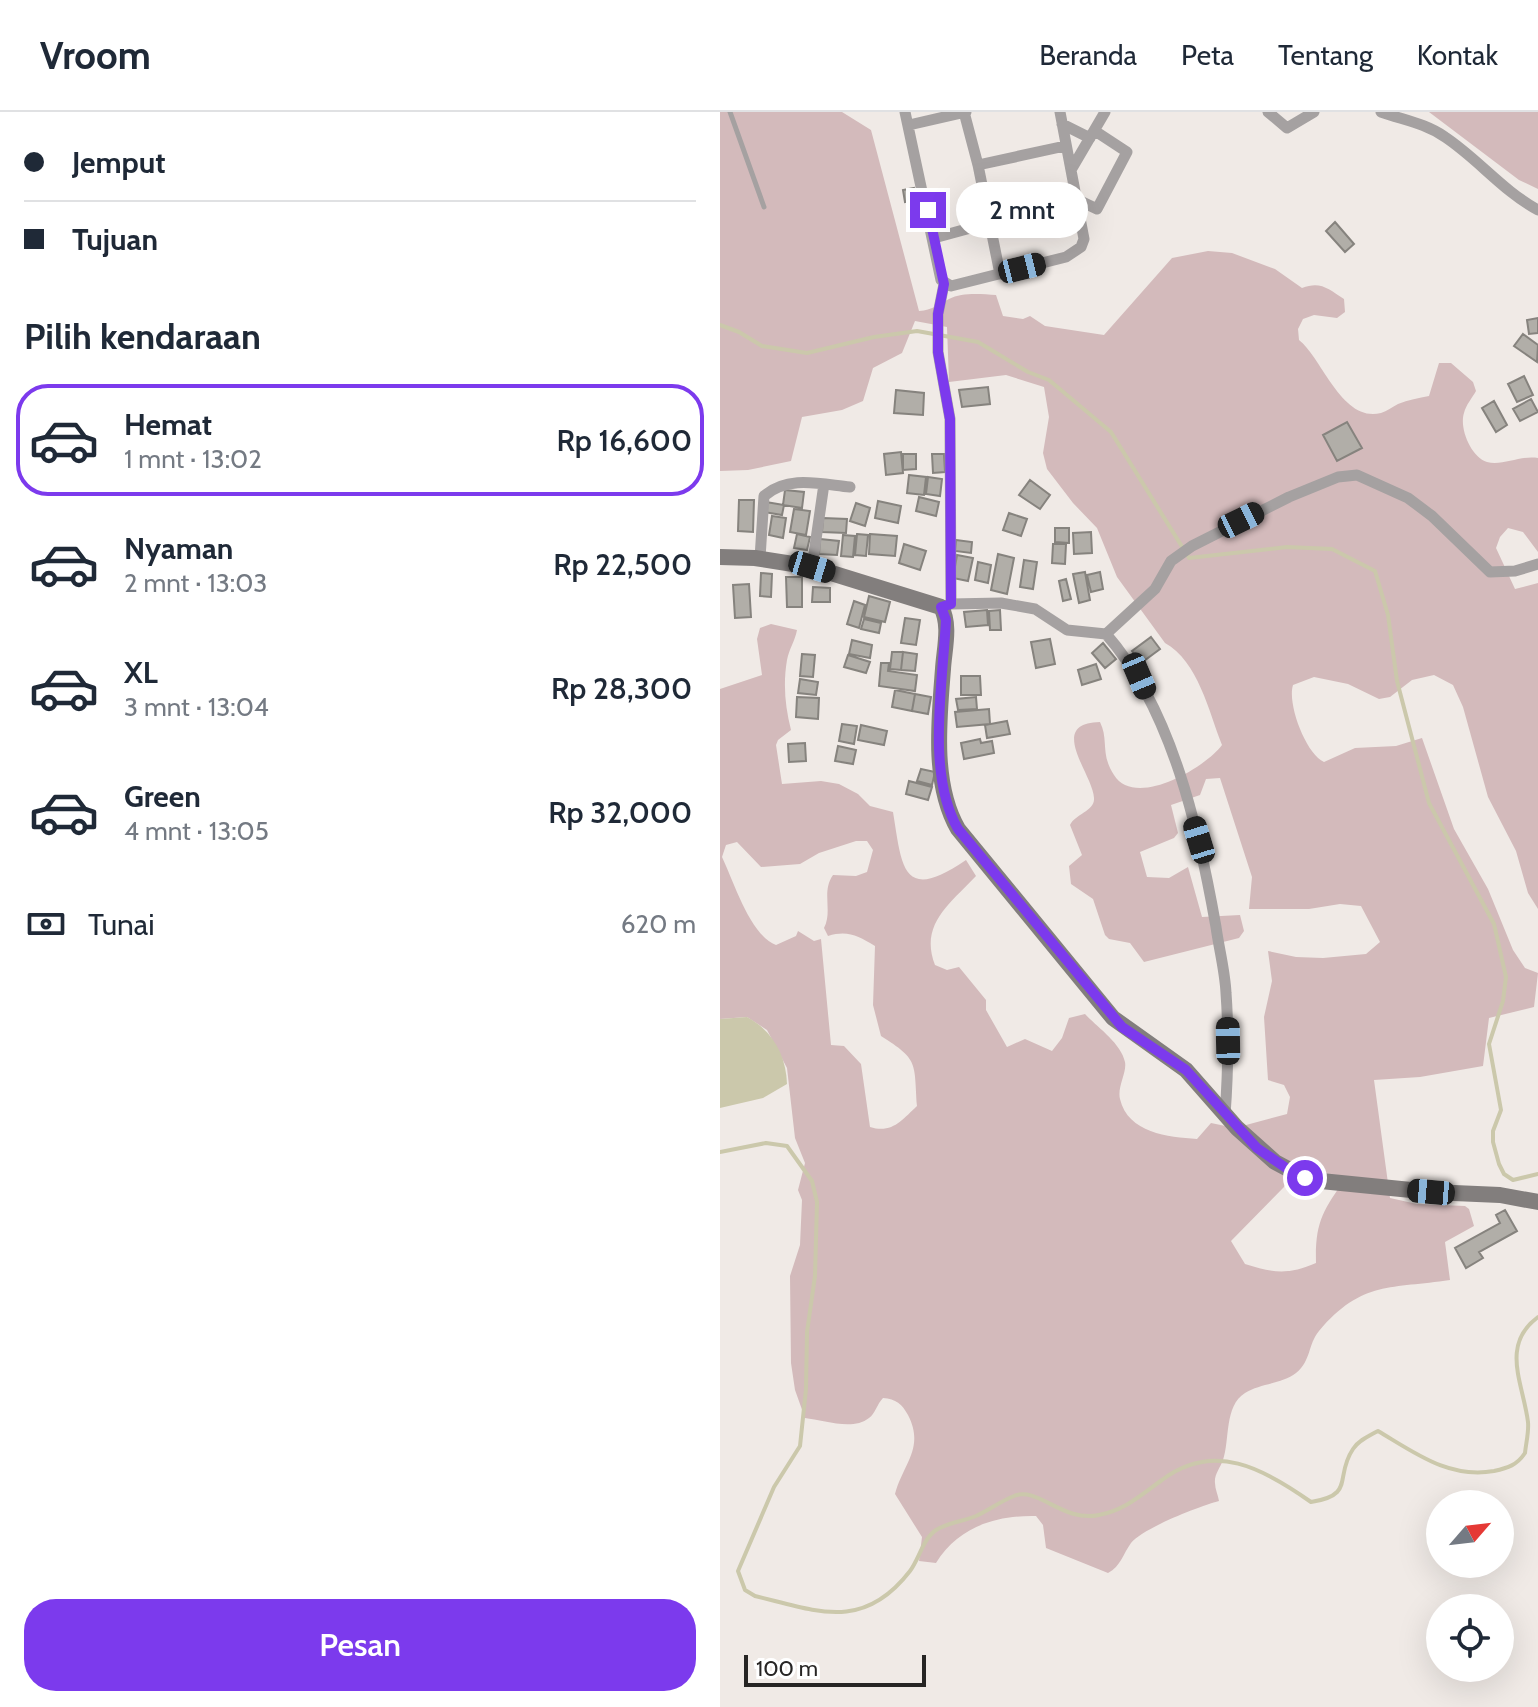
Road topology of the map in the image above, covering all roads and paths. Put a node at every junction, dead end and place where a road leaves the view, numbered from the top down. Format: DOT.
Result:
graph roads {
  1 [pos="730,112"];
  2 [pos="905,112"];
  3 [pos="964,112"];
  4 [pos="1105,112"];
  5 [pos="1268,112"];
  6 [pos="1314,112"];
  7 [pos="1381,112"];
  8 [pos="1061,118"];
  9 [pos="909,125"];
  10 [pos="1093,134"];
  11 [pos="1065,146"];
  12 [pos="978,165"];
  13 [pos="1071,170"];
  14 [pos="1076,199"];
  15 [pos="764,207"];
  16 [pos="1538,210"];
  17 [pos="989,222"];
  18 [pos="934,238"];
  19 [pos="1000,274"];
  20 [pos="944,284"];
  21 [pos="824,484"];
  22 [pos="850,487"];
  23 [pos="720,557"];
  24 [pos="760,558"];
  25 [pos="1538,564"];
  26 [pos="812,567"];
  27 [pos="946,606"];
  28 [pos="1106,634"];
  29 [pos="1225,1115"];
  30 [pos="1538,1202"];
  1 -- 15 [label="lane"];
  2 -- 9 [label="street"];
  3 -- 9 [label="street"];
  3 -- 12 [label="street"];
  4 -- 10 [label="street"];
  5 -- 6 [label="street"];
  7 -- 16 [label="street"];
  8 -- 10 [label="street"];
  8 -- 11 [label="street"];
  9 -- 18 [label="street"];
  10 -- 13 [label="street"];
  10 -- 14 [label="street"];
  11 -- 12 [label="street"];
  11 -- 13 [label="street"];
  12 -- 17 [label="street"];
  13 -- 14 [label="street"];
  14 -- 17 [label="street"];
  14 -- 19 [label="street"];
  17 -- 18 [label="street"];
  17 -- 19 [label="street"];
  18 -- 20 [label="street"];
  19 -- 20 [label="street"];
  20 -- 27 [label="street"];
  21 -- 22 [label="street"];
  21 -- 24 [label="street"];
  21 -- 26 [label="street"];
  23 -- 24 [label="main road"];
  24 -- 26 [label="main road"];
  25 -- 28 [label="street"];
  26 -- 27 [label="main road"];
  27 -- 28 [label="street"];
  27 -- 29 [label="main road"];
  28 -- 29 [label="street"];
  29 -- 30 [label="main road"];
}
